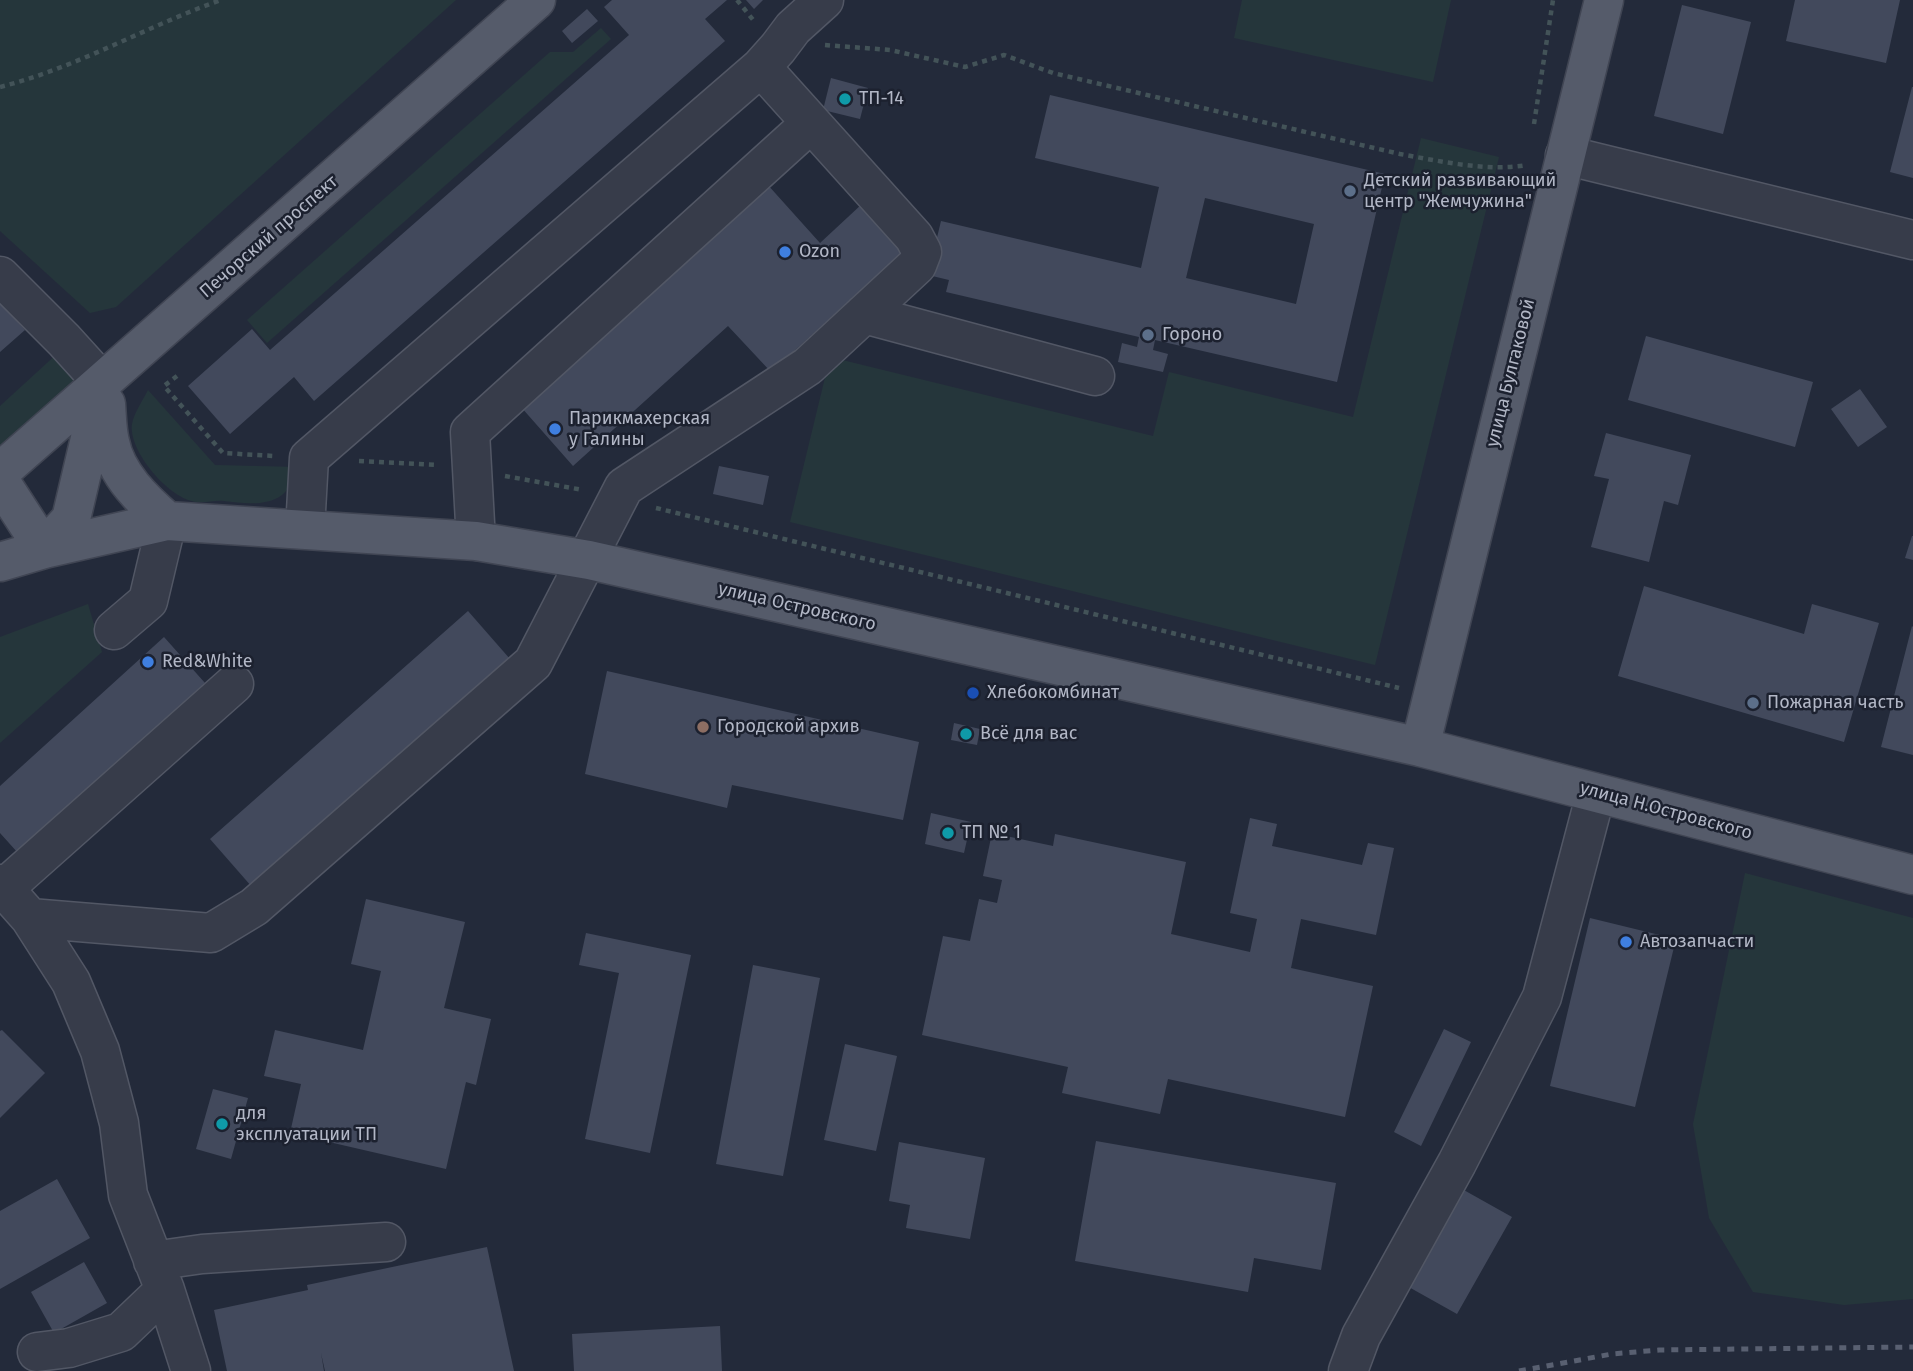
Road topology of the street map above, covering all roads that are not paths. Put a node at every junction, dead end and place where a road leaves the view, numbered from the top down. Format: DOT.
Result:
graph roads {
  1 [pos="537,0"];
  2 [pos="824,0"];
  3 [pos="1604,0"];
  4 [pos="771,56"];
  5 [pos="811,122"];
  6 [pos="1542,148"];
  7 [pos="1913,240"];
  8 [pos="0,276"];
  9 [pos="864,314"];
  10 [pos="1095,376"];
  11 [pos="103,383"];
  12 [pos="0,472"];
  13 [pos="6,501"];
  14 [pos="73,510"];
  15 [pos="167,521"];
  16 [pos="305,529"];
  17 [pos="476,541"];
  18 [pos="44,549"];
  19 [pos="589,560"];
  20 [pos="0,562"];
  21 [pos="114,630"];
  22 [pos="234,684"];
  23 [pos="1420,747"];
  24 [pos="1597,793"];
  25 [pos="1913,875"];
  26 [pos="1,888"];
  27 [pos="30,918"];
  28 [pos="386,1242"];
  29 [pos="159,1275"];
  30 [pos="37,1352"];
  31 [pos="191,1371"];
  32 [pos="1349,1371"];
  1 -- 11 [label="main road, Печорский проспект"];
  2 -- 4 [label="street"];
  3 -- 6 [label="main road, улица Булгаковой"];
  4 -- 5 [label="street"];
  4 -- 16 [label="street"];
  5 -- 9 [label="street"];
  5 -- 17 [label="street"];
  6 -- 7 [label="street"];
  6 -- 23 [label="main road, улица Булгаковой"];
  8 -- 11 [label="street"];
  9 -- 10 [label="street"];
  9 -- 19 [label="street"];
  11 -- 12 [label="main road, Печорский проспект"];
  11 -- 14 [label="main road"];
  11 -- 15 [label="main road"];
  13 -- 14 [label="main road"];
  13 -- 18 [label="main road"];
  14 -- 15 [label="main road"];
  14 -- 18 [label="main road"];
  15 -- 16 [label="main road, улица Островского"];
  15 -- 18 [label="main road, улица Островского"];
  15 -- 21 [label="street"];
  16 -- 17 [label="main road, улица Островского"];
  17 -- 19 [label="main road, улица Островского"];
  18 -- 20 [label="main road, улица Островского"];
  19 -- 23 [label="main road, улица Островского"];
  19 -- 27 [label="street"];
  22 -- 26 [label="street"];
  23 -- 24 [label="main road, улица Н.Островского"];
  24 -- 25 [label="main road, улица Н.Островского"];
  24 -- 32 [label="street"];
  26 -- 27 [label="street"];
  27 -- 29 [label="street"];
  28 -- 29 [label="street"];
  29 -- 30 [label="street"];
  29 -- 31 [label="street"];
}
